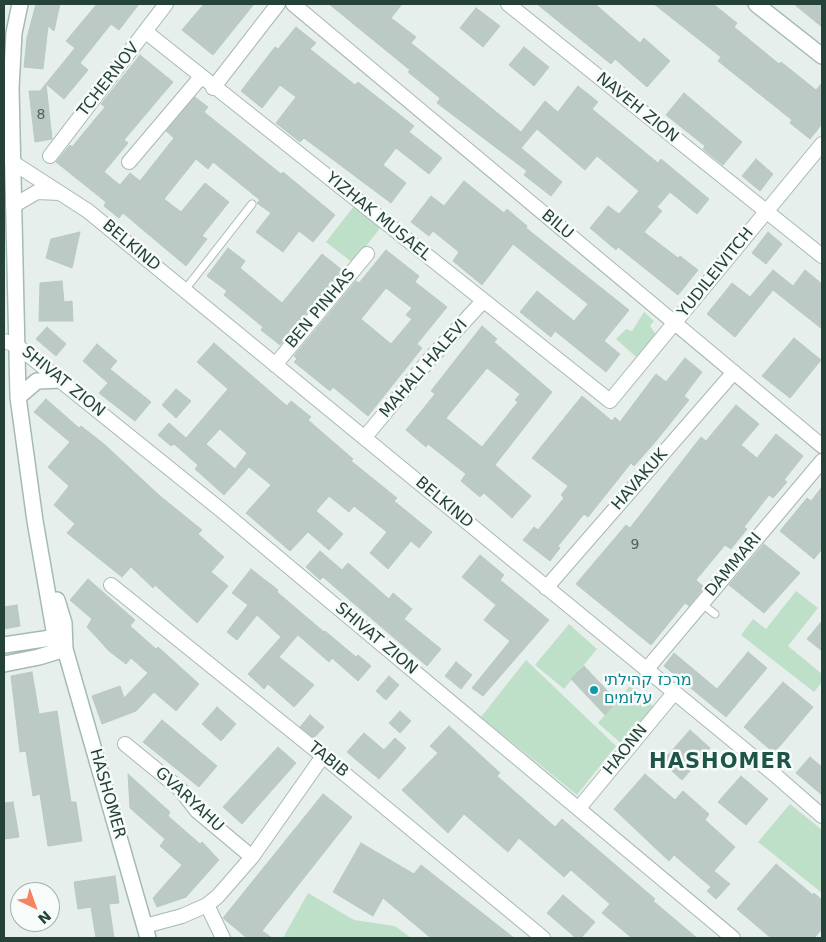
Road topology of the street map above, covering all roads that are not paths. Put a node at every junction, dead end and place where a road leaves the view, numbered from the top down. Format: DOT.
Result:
graph roads {
  1 [pos="20,4"];
  2 [pos="166,4"];
  3 [pos="278,4"];
  4 [pos="293,4"];
  5 [pos="508,4"];
  6 [pos="756,4"];
  7 [pos="146,32"];
  8 [pos="822,56"];
  9 [pos="201,78"];
  10 [pos="214,88"];
  11 [pos="822,144"];
  12 [pos="50,156"];
  13 [pos="12,162"];
  14 [pos="129,162"];
  15 [pos="63,194"];
  16 [pos="252,204"];
  17 [pos="13,206"];
  18 [pos="765,213"];
  19 [pos="368,254"];
  20 [pos="822,256"];
  21 [pos="184,291"];
  22 [pos="483,301"];
  23 [pos="15,306"];
  24 [pos="4,321"];
  25 [pos="675,323"];
  26 [pos="10,343"];
  27 [pos="275,365"];
  28 [pos="734,372"];
  29 [pos="61,380"];
  30 [pos="18,397"];
  31 [pos="610,401"];
  32 [pos="365,437"];
  33 [pos="822,446"];
  34 [pos="822,461"];
  35 [pos="111,585"];
  36 [pos="546,588"];
  37 [pos="702,604"];
  38 [pos="715,614"];
  39 [pos="62,640"];
  40 [pos="4,645"];
  41 [pos="4,664"];
  42 [pos="646,670"];
  43 [pos="674,693"];
  44 [pos="125,744"];
  45 [pos="323,756"];
  46 [pos="578,808"];
  47 [pos="822,816"];
  48 [pos="252,857"];
  49 [pos="207,905"];
  50 [pos="146,932"];
  51 [pos="223,938"];
  52 [pos="543,938"];
  53 [pos="734,938"];
  1 -- 13 [label="street, HASHOMER"];
  2 -- 7 [label="street, TCHERNOV"];
  3 -- 10 [label="street"];
  4 -- 25 [label="street, BILU"];
  5 -- 18 [label="street, NAVEH ZION"];
  6 -- 8 [label="street"];
  7 -- 9 [label="street, YIZHAK MUSAEL"];
  7 -- 12 [label="street, TCHERNOV"];
  9 -- 10 [label="street, YIZHAK MUSAEL"];
  9 -- 14 [label="street"];
  10 -- 22 [label="street, YIZHAK MUSAEL"];
  11 -- 18 [label="street, YUDILEIVITCH"];
  13 -- 15 [label="street, BELKIND"];
  13 -- 17 [label="street, HASHOMER"];
  15 -- 17 [label="street, BELKIND"];
  15 -- 21 [label="street, BELKIND"];
  16 -- 21 [label="lane"];
  17 -- 23 [label="street, HASHOMER"];
  18 -- 20 [label="street, NAVEH ZION"];
  18 -- 25 [label="street, YUDILEIVITCH"];
  19 -- 27 [label="street, BEN PINHAS"];
  21 -- 27 [label="street, BELKIND"];
  22 -- 31 [label="street, YIZHAK MUSAEL"];
  22 -- 32 [label="street, MAHALI HALEVI"];
  23 -- 24 [label="street"];
  23 -- 26 [label="street, HASHOMER"];
  25 -- 28 [label="street, BILU"];
  25 -- 31 [label="street, YUDILEIVITCH"];
  26 -- 29 [label="street, SHIVAT ZION"];
  26 -- 30 [label="street, HASHOMER"];
  27 -- 32 [label="street, BELKIND"];
  28 -- 33 [label="street, BILU"];
  28 -- 36 [label="street, HAVAKUK"];
  29 -- 30 [label="street"];
  29 -- 46 [label="street, SHIVAT ZION"];
  30 -- 39 [label="street, HASHOMER"];
  32 -- 36 [label="street, BELKIND"];
  34 -- 37 [label="street, DAMMARI"];
  35 -- 45 [label="street, TABIB"];
  36 -- 42 [label="street, BELKIND"];
  37 -- 38 [label="lane"];
  37 -- 42 [label="street, DAMMARI"];
  39 -- 40 [label="street"];
  39 -- 41 [label="street"];
  39 -- 50 [label="street, HASHOMER"];
  42 -- 43 [label="street, BELKIND"];
  43 -- 46 [label="street, HAONN"];
  43 -- 47 [label="street, BELKIND"];
  44 -- 48 [label="street, GVARYAHU"];
  45 -- 48 [label="street"];
  45 -- 52 [label="street, TABIB"];
  46 -- 53 [label="street, SHIVAT ZION"];
  48 -- 49 [label="street"];
  49 -- 50 [label="street"];
  49 -- 51 [label="street"];
}
